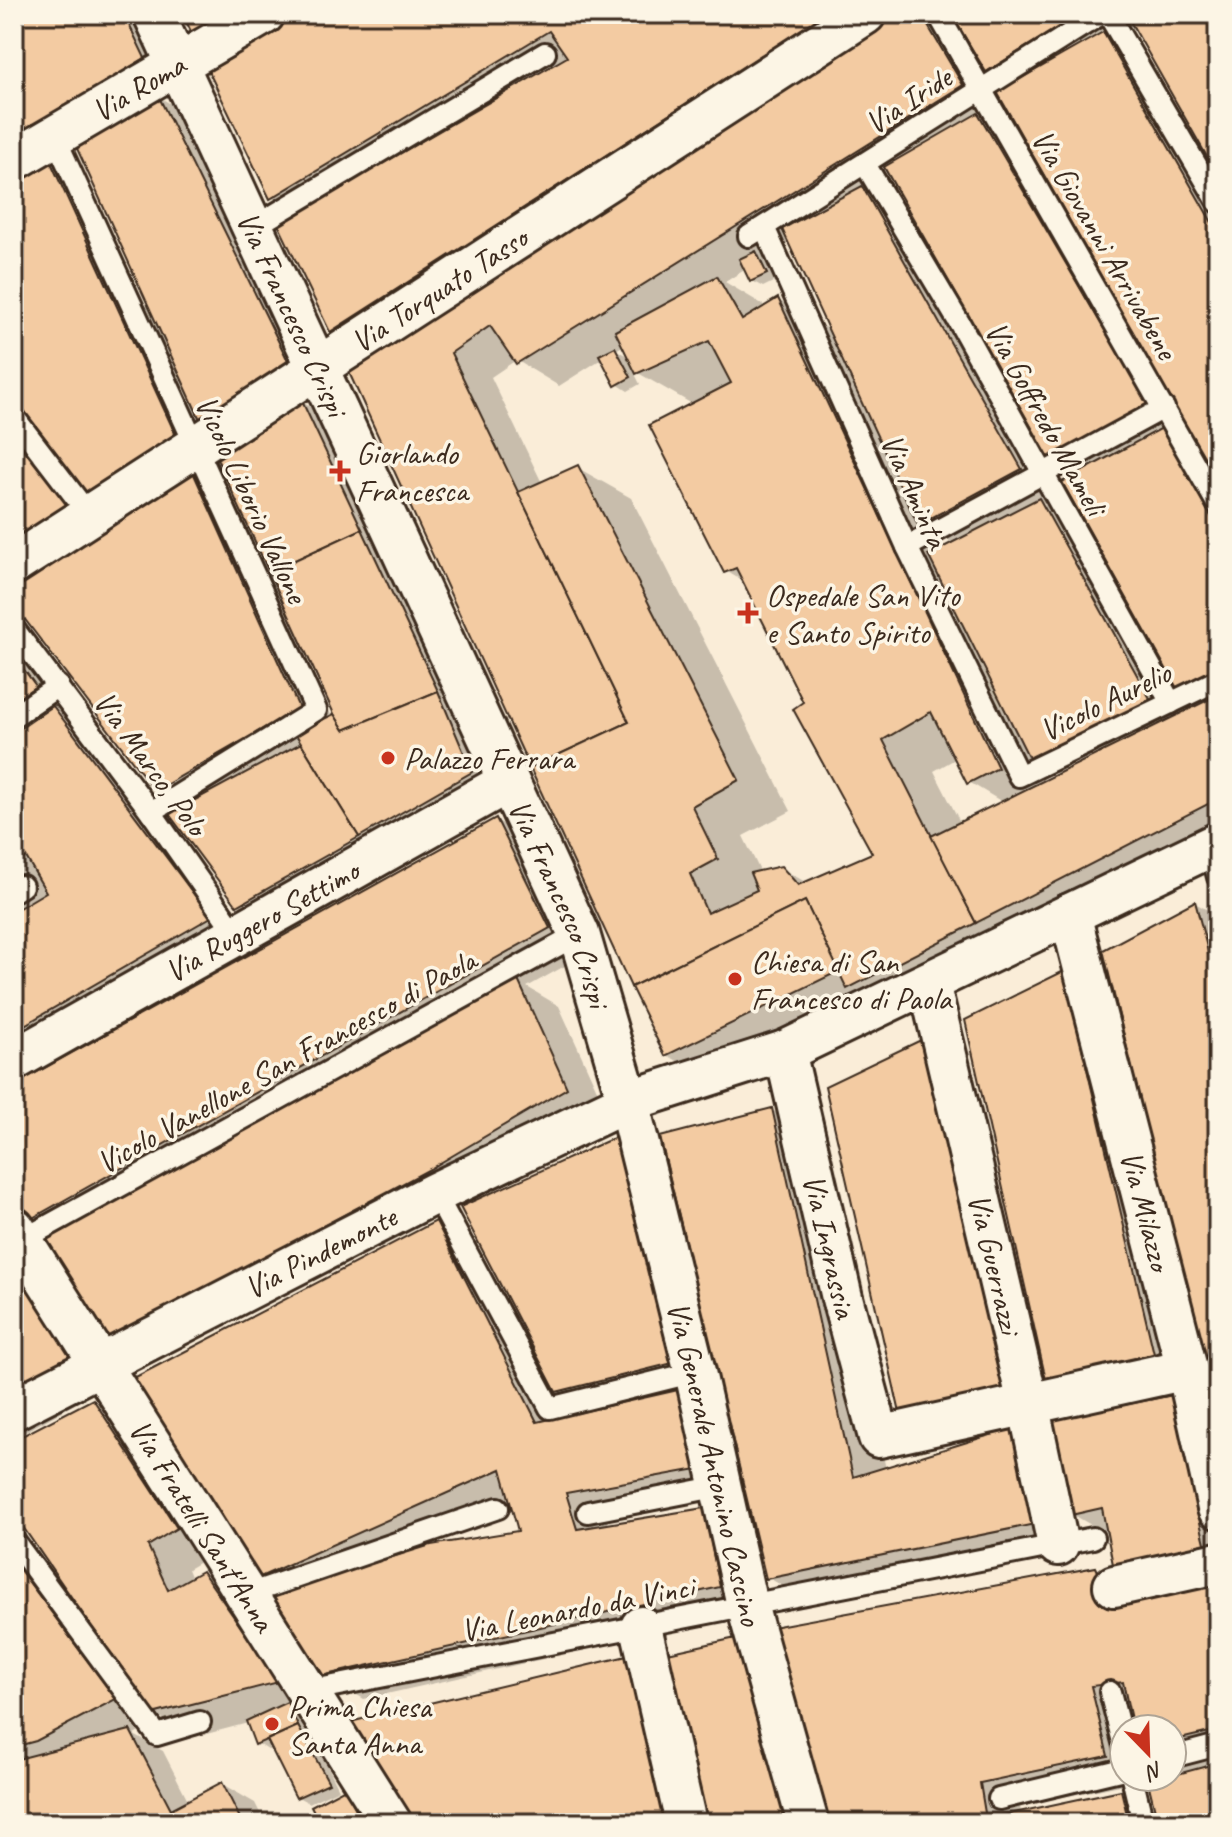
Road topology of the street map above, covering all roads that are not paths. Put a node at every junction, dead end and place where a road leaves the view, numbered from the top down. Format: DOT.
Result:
graph roads {
  1 [pos="154,14"];
  2 [pos="264,14"];
  3 [pos="865,14"];
  4 [pos="938,14"];
  5 [pos="1101,14"];
  6 [pos="1108,14"];
  7 [pos="545,53"];
  8 [pos="178,62"];
  9 [pos="981,88"];
  10 [pos="54,135"];
  11 [pos="14,160"];
  12 [pos="865,164"];
  13 [pos="1218,202"];
  14 [pos="252,228"];
  15 [pos="756,231"];
  16 [pos="319,367"];
  17 [pos="1164,408"];
  18 [pos="14,417"];
  19 [pos="195,447"];
  20 [pos="1041,475"];
  21 [pos="1218,505"];
  22 [pos="90,516"];
  23 [pos="907,547"];
  24 [pos="14,564"];
  25 [pos="14,629"];
  26 [pos="1218,680"];
  27 [pos="58,686"];
  28 [pos="1171,703"];
  29 [pos="14,716"];
  30 [pos="1019,776"];
  31 [pos="508,782"];
  32 [pos="151,812"];
  33 [pos="1215,856"];
  34 [pos="1070,914"];
  35 [pos="579,934"];
  36 [pos="237,935"];
  37 [pos="929,983"];
  38 [pos="785,1051"];
  39 [pos="14,1060"];
  40 [pos="628,1101"];
  41 [pos="435,1193"];
  42 [pos="18,1234"];
  43 [pos="98,1364"];
  44 [pos="1187,1369"];
  45 [pos="695,1372"];
  46 [pos="1028,1403"];
  47 [pos="14,1409"];
  48 [pos="721,1486"];
  49 [pos="498,1508"];
  50 [pos="1218,1508"];
  51 [pos="588,1512"];
  52 [pos="14,1541"];
  53 [pos="1076,1542"];
  54 [pos="1218,1563"];
  55 [pos="1114,1586"];
  56 [pos="245,1595"];
  57 [pos="747,1605"];
  58 [pos="641,1627"];
  59 [pos="308,1691"];
  60 [pos="1110,1692"];
  61 [pos="1115,1713"];
  62 [pos="200,1722"];
  63 [pos="1218,1745"];
  64 [pos="1188,1753"];
  65 [pos="1108,1773"];
  66 [pos="1136,1793"];
  67 [pos="999,1799"];
  68 [pos="391,1823"];
  69 [pos="686,1823"];
  70 [pos="808,1823"];
  71 [pos="1143,1823"];
  1 -- 8 [label="street, Via Francesco Crispi"];
  2 -- 8 [label="street, Via Roma"];
  3 -- 16 [label="street, Via Torquato Tasso"];
  4 -- 9 [label="lane, Via Giovanni Arrivabene"];
  5 -- 9 [label="lane, Via Iride"];
  6 -- 13 [label="lane"];
  7 -- 14 [label="lane"];
  8 -- 10 [label="street, Via Roma"];
  8 -- 14 [label="street, Via Francesco Crispi"];
  9 -- 12 [label="lane, Via Iride"];
  9 -- 17 [label="lane, Via Giovanni Arrivabene"];
  10 -- 11 [label="street, Via Roma"];
  10 -- 19 [label="lane, Vicolo Liborio Vallone"];
  12 -- 15 [label="lane, Via Iride"];
  12 -- 20 [label="lane, Via Goffredo Mameli"];
  14 -- 16 [label="street, Via Francesco Crispi"];
  15 -- 23 [label="lane, Via Aminta"];
  16 -- 19 [label="street, Via Torquato Tasso"];
  16 -- 31 [label="street, Via Francesco Crispi"];
  17 -- 20 [label="lane"];
  17 -- 21 [label="lane, Via Giovanni Arrivabene"];
  18 -- 22 [label="lane"];
  19 -- 22 [label="street, Via Torquato Tasso"];
  19 -- 32 [label="lane, Vicolo Liborio Vallone"];
  20 -- 23 [label="lane"];
  20 -- 28 [label="lane, Via Goffredo Mameli"];
  22 -- 24 [label="street, Via Torquato Tasso"];
  23 -- 30 [label="lane, Via Aminta"];
  25 -- 27 [label="lane, Via Marco, Polo"];
  26 -- 28 [label="lane, Vicolo Aurelio"];
  27 -- 29 [label="lane"];
  27 -- 32 [label="lane, Via Marco, Polo"];
  28 -- 30 [label="lane, Vicolo Aurelio"];
  31 -- 35 [label="street, Via Francesco Crispi"];
  31 -- 36 [label="street, Via Ruggero Settimo"];
  32 -- 36 [label="lane, Via Marco, Polo"];
  33 -- 34 [label="street, Via Pindemonte"];
  34 -- 37 [label="street, Via Pindemonte"];
  34 -- 44 [label="street, Via Milazzo"];
  35 -- 40 [label="street, Via Francesco Crispi"];
  35 -- 42 [label="lane, Vicolo Vanellone San Francesco di Paola"];
  36 -- 39 [label="street, Via Ruggero Settimo"];
  37 -- 38 [label="street, Via Pindemonte"];
  37 -- 46 [label="street, Via Guerrazzi"];
  38 -- 40 [label="street, Via Pindemonte"];
  38 -- 46 [label="street, Via Ingrassia"];
  40 -- 41 [label="street, Via Pindemonte"];
  40 -- 45 [label="street, Via Generale Antonino Cascino"];
  41 -- 43 [label="street, Via Pindemonte"];
  41 -- 45 [label="lane"];
  42 -- 43 [label="street, Via Fratelli Sant'Anna"];
  43 -- 47 [label="street, Via Pindemonte"];
  43 -- 56 [label="street, Via Fratelli Sant'Anna"];
  44 -- 46 [label="street"];
  44 -- 50 [label="street, Via Milazzo"];
  45 -- 48 [label="street, Via Generale Antonino Cascino"];
  46 -- 53 [label="street, Via Guerrazzi"];
  48 -- 51 [label="lane"];
  48 -- 57 [label="street, Via Generale Antonino Cascino"];
  49 -- 56 [label="lane"];
  52 -- 62 [label="lane"];
  53 -- 57 [label="lane, Via Leonardo da Vinci"];
  54 -- 55 [label="street"];
  56 -- 59 [label="street, Via Fratelli Sant'Anna"];
  57 -- 58 [label="lane, Via Leonardo da Vinci"];
  57 -- 70 [label="street, Via Generale Antonino Cascino"];
  58 -- 59 [label="lane, Via Leonardo da Vinci"];
  58 -- 69 [label="street"];
  59 -- 68 [label="street, Via Fratelli Sant'Anna"];
  60 -- 61 [label="lane"];
  63 -- 64 [label="lane"];
  65 -- 67 [label="lane"];
  66 -- 71 [label="lane"];
}
